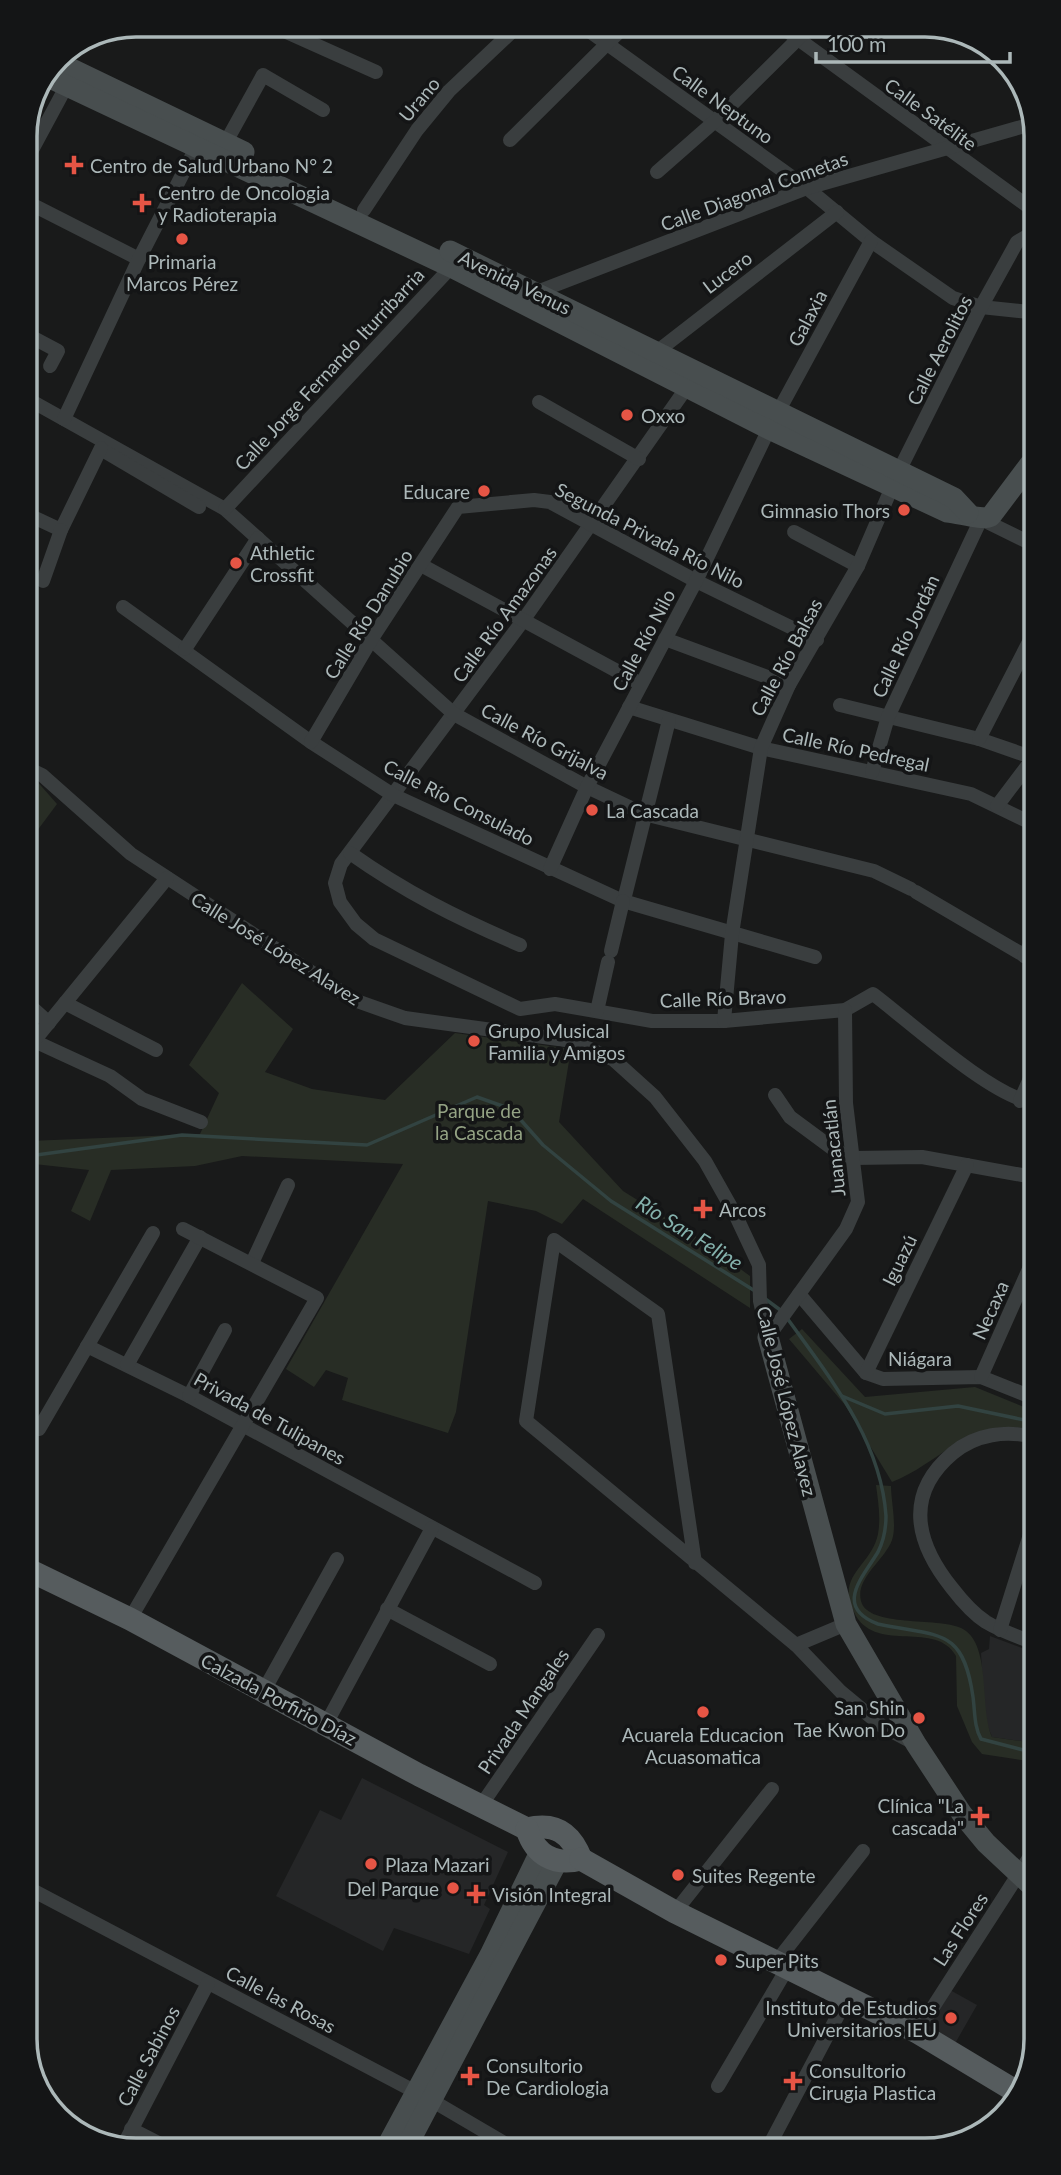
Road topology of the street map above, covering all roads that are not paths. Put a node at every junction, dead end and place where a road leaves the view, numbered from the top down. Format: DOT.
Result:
graph roads {
  1 [pos="299,37"];
  2 [pos="506,37"];
  3 [pos="598,37"];
  4 [pos="613,37"];
  5 [pos="793,37"];
  6 [pos="800,37"];
  7 [pos="797,40"];
  8 [pos="607,43"];
  9 [pos="65,67"];
  10 [pos="376,72"];
  11 [pos="58,81"];
  12 [pos="323,110"];
  13 [pos="715,122"];
  14 [pos="1023,127"];
  15 [pos="37,133"];
  16 [pos="201,140"];
  17 [pos="510,140"];
  18 [pos="222,150"];
  19 [pos="947,150"];
  20 [pos="657,172"];
  21 [pos="807,188"];
  22 [pos="1024,203"];
  23 [pos="37,207"];
  24 [pos="364,210"];
  25 [pos="837,212"];
  26 [pos="1024,238"];
  27 [pos="871,242"];
  28 [pos="139,259"];
  29 [pos="456,262"];
  30 [pos="537,292"];
  31 [pos="982,307"];
  32 [pos="1024,311"];
  33 [pos="37,340"];
  34 [pos="649,358"];
  35 [pos="50,366"];
  36 [pos="692,380"];
  37 [pos="539,402"];
  38 [pos="37,405"];
  39 [pos="37,410"];
  40 [pos="64,419"];
  41 [pos="773,421"];
  42 [pos="101,449"];
  43 [pos="639,459"];
  44 [pos="1024,472"];
  45 [pos="894,480"];
  46 [pos="199,507"];
  47 [pos="458,507"];
  48 [pos="225,509"];
  49 [pos="974,516"];
  50 [pos="37,519"];
  51 [pos="592,525"];
  52 [pos="61,530"];
  53 [pos="794,532"];
  54 [pos="258,538"];
  55 [pos="1024,540"];
  56 [pos="421,565"];
  57 [pos="858,566"];
  58 [pos="43,580"];
  59 [pos="696,581"];
  60 [pos="123,607"];
  61 [pos="522,622"];
  62 [pos="665,639"];
  63 [pos="371,640"];
  64 [pos="817,640"];
  65 [pos="186,649"];
  66 [pos="1024,652"];
  67 [pos="641,684"];
  68 [pos="789,685"];
  69 [pos="841,705"];
  70 [pos="629,707"];
  71 [pos="454,714"];
  72 [pos="888,717"];
  73 [pos="669,720"];
  74 [pos="979,739"];
  75 [pos="311,742"];
  76 [pos="761,748"];
  77 [pos="1024,756"];
  78 [pos="1024,769"];
  79 [pos="872,772"];
  80 [pos="37,773"];
  81 [pos="587,788"];
  82 [pos="393,795"];
  83 [pos="998,806"];
  84 [pos="644,814"];
  85 [pos="1024,819"];
  86 [pos="745,840"];
  87 [pos="349,853"];
  88 [pos="550,869"];
  89 [pos="167,878"];
  90 [pos="624,899"];
  91 [pos="733,934"];
  92 [pos="520,944"];
  93 [pos="1024,956"];
  94 [pos="815,957"];
  95 [pos="65,1003"];
  96 [pos="520,1009"];
  97 [pos="845,1010"];
  98 [pos="597,1011"];
  99 [pos="37,1012"];
  100 [pos="724,1021"];
  101 [pos="49,1023"];
  102 [pos="519,1034"];
  103 [pos="37,1037"];
  104 [pos="37,1046"];
  105 [pos="156,1050"];
  106 [pos="775,1095"];
  107 [pos="1024,1100"];
  108 [pos="201,1122"];
  109 [pos="854,1158"];
  110 [pos="967,1165"];
  111 [pos="1024,1175"];
  112 [pos="288,1185"];
  113 [pos="183,1229"];
  114 [pos="153,1233"];
  115 [pos="200,1237"];
  116 [pos="252,1263"];
  117 [pos="1024,1280"];
  118 [pos="799,1294"];
  119 [pos="778,1323"];
  120 [pos="225,1330"];
  121 [pos="88,1346"];
  122 [pos="127,1365"];
  123 [pos="866,1373"];
  124 [pos="981,1377"];
  125 [pos="1024,1394"];
  126 [pos="189,1396"];
  127 [pos="244,1426"];
  128 [pos="39,1429"];
  129 [pos="1024,1435"];
  130 [pos="432,1528"];
  131 [pos="1024,1554"];
  132 [pos="337,1559"];
  133 [pos="695,1563"];
  134 [pos="37,1574"];
  135 [pos="535,1583"];
  136 [pos="387,1609"];
  137 [pos="130,1619"];
  138 [pos="846,1624"];
  139 [pos="1000,1630"];
  140 [pos="598,1636"];
  141 [pos="1024,1639"];
  142 [pos="796,1645"];
  143 [pos="490,1664"];
  144 [pos="263,1692"];
  145 [pos="326,1724"];
  146 [pos="916,1744"];
  147 [pos="772,1789"];
  148 [pos="480,1807"];
  149 [pos="527,1829"];
  150 [pos="863,1851"];
  151 [pos="548,1857"];
  152 [pos="581,1859"];
  153 [pos="1024,1865"];
  154 [pos="1018,1874"];
  155 [pos="1024,1879"];
  156 [pos="37,1893"];
  157 [pos="675,1912"];
  158 [pos="783,1964"];
  159 [pos="208,1983"];
  160 [pos="847,1998"];
  161 [pos="917,2032"];
  162 [pos="718,2086"];
  163 [pos="1011,2089"];
  164 [pos="424,2096"];
  165 [pos="131,2129"];
  166 [pos="127,2138"];
  167 [pos="149,2138"];
  168 [pos="393,2138"];
  169 [pos="409,2138"];
  170 [pos="496,2138"];
  171 [pos="773,2138"];
  1 -- 10 [label="street"];
  2 -- 24 [label="street, Urano"];
  3 -- 8 [label="street, Calle Neptuno"];
  4 -- 8 [label="street"];
  5 -- 7 [label="street, Calle Satélite"];
  6 -- 7 [label="street"];
  7 -- 13 [label="street"];
  7 -- 19 [label="street, Calle Satélite"];
  8 -- 13 [label="street, Calle Neptuno"];
  8 -- 17 [label="street"];
  9 -- 16 [label="main road, Avenida Venus"];
  11 -- 15 [label="street"];
  11 -- 16 [label="main road, Avenida Venus"];
  12 -- 18 [label="street"];
  13 -- 20 [label="street"];
  13 -- 21 [label="street, Calle Neptuno"];
  14 -- 19 [label="street, Calle Diagonal Cometas"];
  16 -- 18 [label="main road, Avenida Venus"];
  16 -- 28 [label="street"];
  18 -- 24 [label="main road, Avenida Venus"];
  18 -- 29 [label="main road, Avenida Venus"];
  19 -- 21 [label="street, Calle Diagonal Cometas"];
  19 -- 22 [label="street, Calle Satélite"];
  21 -- 25 [label="street, Calle Neptuno"];
  21 -- 30 [label="street, Calle Diagonal Cometas"];
  23 -- 28 [label="street"];
  24 -- 29 [label="main road, Avenida Venus"];
  25 -- 27 [label="street, Calle Neptuno"];
  25 -- 34 [label="street, Lucero"];
  26 -- 31 [label="street, Calle Aerolitos"];
  27 -- 31 [label="street, Calle Neptuno"];
  27 -- 41 [label="street, Galaxia"];
  28 -- 40 [label="street"];
  29 -- 30 [label="main road, Avenida Venus"];
  29 -- 34 [label="main road, Avenida Venus"];
  29 -- 48 [label="street, Calle Jorge Fernando Iturribarria"];
  30 -- 34 [label="main road, Avenida Venus"];
  31 -- 32 [label="street, Calle Neptuno"];
  31 -- 45 [label="street, Calle Aerolitos"];
  33 -- 35 [label="street"];
  34 -- 36 [label="main road, Avenida Venus"];
  36 -- 41 [label="main road, Avenida Venus"];
  36 -- 43 [label="street, Calle Río Amazonas"];
  37 -- 43 [label="street"];
  38 -- 40 [label="street, Calle Río Grijalva"];
  39 -- 42 [label="street"];
  40 -- 48 [label="street, Calle Río Grijalva"];
  41 -- 45 [label="main road, Avenida Venus"];
  41 -- 59 [label="street, Calle Río Nilo"];
  42 -- 46 [label="street"];
  42 -- 52 [label="street"];
  43 -- 51 [label="street, Calle Río Amazonas"];
  44 -- 49 [label="main road"];
  45 -- 49 [label="main road, Avenida Venus"];
  45 -- 57 [label="street, Calle Río Balsas"];
  47 -- 51 [label="street, Segunda Privada Río Nilo"];
  47 -- 56 [label="street, Calle Río Danubio"];
  48 -- 54 [label="street, Calle Río Grijalva"];
  49 -- 55 [label="street"];
  49 -- 72 [label="street, Calle Río Jordán"];
  50 -- 52 [label="street"];
  51 -- 59 [label="street, Segunda Privada Río Nilo"];
  51 -- 61 [label="street, Calle Río Amazonas"];
  52 -- 58 [label="street"];
  53 -- 57 [label="street"];
  54 -- 63 [label="street, Calle Río Grijalva"];
  54 -- 65 [label="street"];
  56 -- 61 [label="street"];
  56 -- 63 [label="street, Calle Río Danubio"];
  57 -- 64 [label="street, Calle Río Balsas"];
  59 -- 62 [label="street, Calle Río Nilo"];
  59 -- 64 [label="street, Segunda Privada Río Nilo"];
  60 -- 65 [label="street, Calle Río Consulado"];
  61 -- 67 [label="street"];
  61 -- 71 [label="street, Calle Río Amazonas"];
  62 -- 67 [label="street, Calle Río Nilo"];
  62 -- 68 [label="street"];
  63 -- 71 [label="street, Calle Río Grijalva"];
  63 -- 75 [label="street, Calle Río Danubio"];
  64 -- 68 [label="street, Calle Río Balsas"];
  65 -- 75 [label="street, Calle Río Consulado"];
  66 -- 74 [label="street"];
  67 -- 70 [label="street, Calle Río Nilo"];
  68 -- 76 [label="street, Calle Río Balsas"];
  69 -- 72 [label="street"];
  70 -- 73 [label="street, Calle Río Pedregal"];
  70 -- 81 [label="street, Calle Río Nilo"];
  71 -- 81 [label="street, Calle Río Grijalva"];
  71 -- 82 [label="street, Calle Río Amazonas"];
  72 -- 74 [label="street"];
  72 -- 79 [label="street, Calle Río Jordán"];
  73 -- 76 [label="street, Calle Río Pedregal"];
  73 -- 84 [label="street"];
  74 -- 77 [label="street"];
  75 -- 82 [label="street, Calle Río Consulado"];
  76 -- 79 [label="street, Calle Río Pedregal"];
  76 -- 86 [label="street, Calle Río Balsas"];
  78 -- 83 [label="street"];
  79 -- 83 [label="street, Calle Río Pedregal"];
  80 -- 89 [label="street, Calle José López Alavez"];
  81 -- 84 [label="street, Calle Río Grijalva"];
  81 -- 88 [label="street, Calle Río Nilo"];
  82 -- 87 [label="street, Calle Río Amazonas"];
  82 -- 88 [label="street, Calle Río Consulado"];
  83 -- 85 [label="street, Calle Río Pedregal"];
  84 -- 86 [label="street, Calle Río Grijalva"];
  84 -- 90 [label="street"];
  86 -- 91 [label="street, Calle Río Balsas"];
  86 -- 93 [label="street, Calle Río Grijalva"];
  87 -- 92 [label="street"];
  87 -- 96 [label="street, Calle Río Amazonas"];
  88 -- 90 [label="street, Calle Río Consulado"];
  89 -- 95 [label="street"];
  89 -- 102 [label="street, Calle José López Alavez"];
  90 -- 91 [label="street, Calle Río Consulado"];
  90 -- 98 [label="street"];
  91 -- 94 [label="street, Calle Río Consulado"];
  91 -- 100 [label="street, Calle Río Balsas"];
  95 -- 101 [label="street"];
  95 -- 105 [label="street"];
  96 -- 98 [label="street, Calle Río Bravo"];
  96 -- 102 [label="street"];
  97 -- 100 [label="street, Calle Río Bravo"];
  97 -- 107 [label="street"];
  97 -- 109 [label="street, Juanacatlán"];
  98 -- 100 [label="street, Calle Río Bravo"];
  99 -- 101 [label="street"];
  101 -- 103 [label="street"];
  102 -- 119 [label="street, Calle José López Alavez"];
  104 -- 108 [label="street"];
  106 -- 109 [label="street"];
  109 -- 110 [label="street"];
  109 -- 118 [label="street, Juanacatlán"];
  110 -- 111 [label="street"];
  110 -- 123 [label="street, Iguazú"];
  112 -- 116 [label="street"];
  113 -- 115 [label="street"];
  114 -- 121 [label="street"];
  115 -- 116 [label="street"];
  115 -- 122 [label="street"];
  116 -- 127 [label="street"];
  117 -- 124 [label="street, Necaxa"];
  118 -- 119 [label="street, Juanacatlán"];
  118 -- 123 [label="street, Niágara"];
  119 -- 138 [label="main road, Calle José López Alavez"];
  120 -- 126 [label="street"];
  121 -- 122 [label="street, Privada de Tulipanes"];
  121 -- 128 [label="street"];
  122 -- 126 [label="street, Privada de Tulipanes"];
  123 -- 124 [label="street, Niágara"];
  124 -- 125 [label="street, Niágara"];
  126 -- 127 [label="street, Privada de Tulipanes"];
  127 -- 130 [label="street, Privada de Tulipanes"];
  127 -- 137 [label="street"];
  129 -- 139 [label="street"];
  130 -- 135 [label="street, Privada de Tulipanes"];
  130 -- 136 [label="street"];
  131 -- 139 [label="street"];
  132 -- 144 [label="street"];
  133 -- 133 [label="street"];
  133 -- 142 [label="street"];
  134 -- 137 [label="main road, Calzada Porfirio Díaz"];
  136 -- 143 [label="street"];
  136 -- 145 [label="street"];
  137 -- 144 [label="main road, Calzada Porfirio Díaz"];
  138 -- 142 [label="street"];
  138 -- 146 [label="main road, Calle José López Alavez"];
  139 -- 141 [label="street"];
  140 -- 148 [label="street, Privada Mangales"];
  142 -- 146 [label="street"];
  144 -- 145 [label="main road, Calzada Porfirio Díaz"];
  145 -- 148 [label="main road, Calzada Porfirio Díaz"];
  146 -- 154 [label="main road, Calle José López Alavez"];
  147 -- 157 [label="street"];
  148 -- 149 [label="main road, Calzada Porfirio Díaz"];
  149 -- 151 [label="main road"];
  149 -- 152 [label="main road"];
  150 -- 158 [label="street"];
  151 -- 152 [label="main road"];
  151 -- 164 [label="main road"];
  152 -- 157 [label="main road"];
  153 -- 154 [label="street, Las Flores"];
  154 -- 155 [label="main road, Calle José López Alavez"];
  154 -- 161 [label="street, Las Flores"];
  156 -- 159 [label="street, Calle las Rosas"];
  157 -- 158 [label="main road"];
  158 -- 160 [label="main road"];
  158 -- 162 [label="street"];
  159 -- 164 [label="street, Calle las Rosas"];
  159 -- 165 [label="street, Calle Sabinos"];
  160 -- 161 [label="main road"];
  160 -- 171 [label="street"];
  161 -- 163 [label="main road"];
  164 -- 168 [label="main road"];
  164 -- 169 [label="main road"];
  164 -- 170 [label="street, Calle las Rosas"];
  165 -- 166 [label="street, Calle Sabinos"];
  165 -- 167 [label="street"];
}
